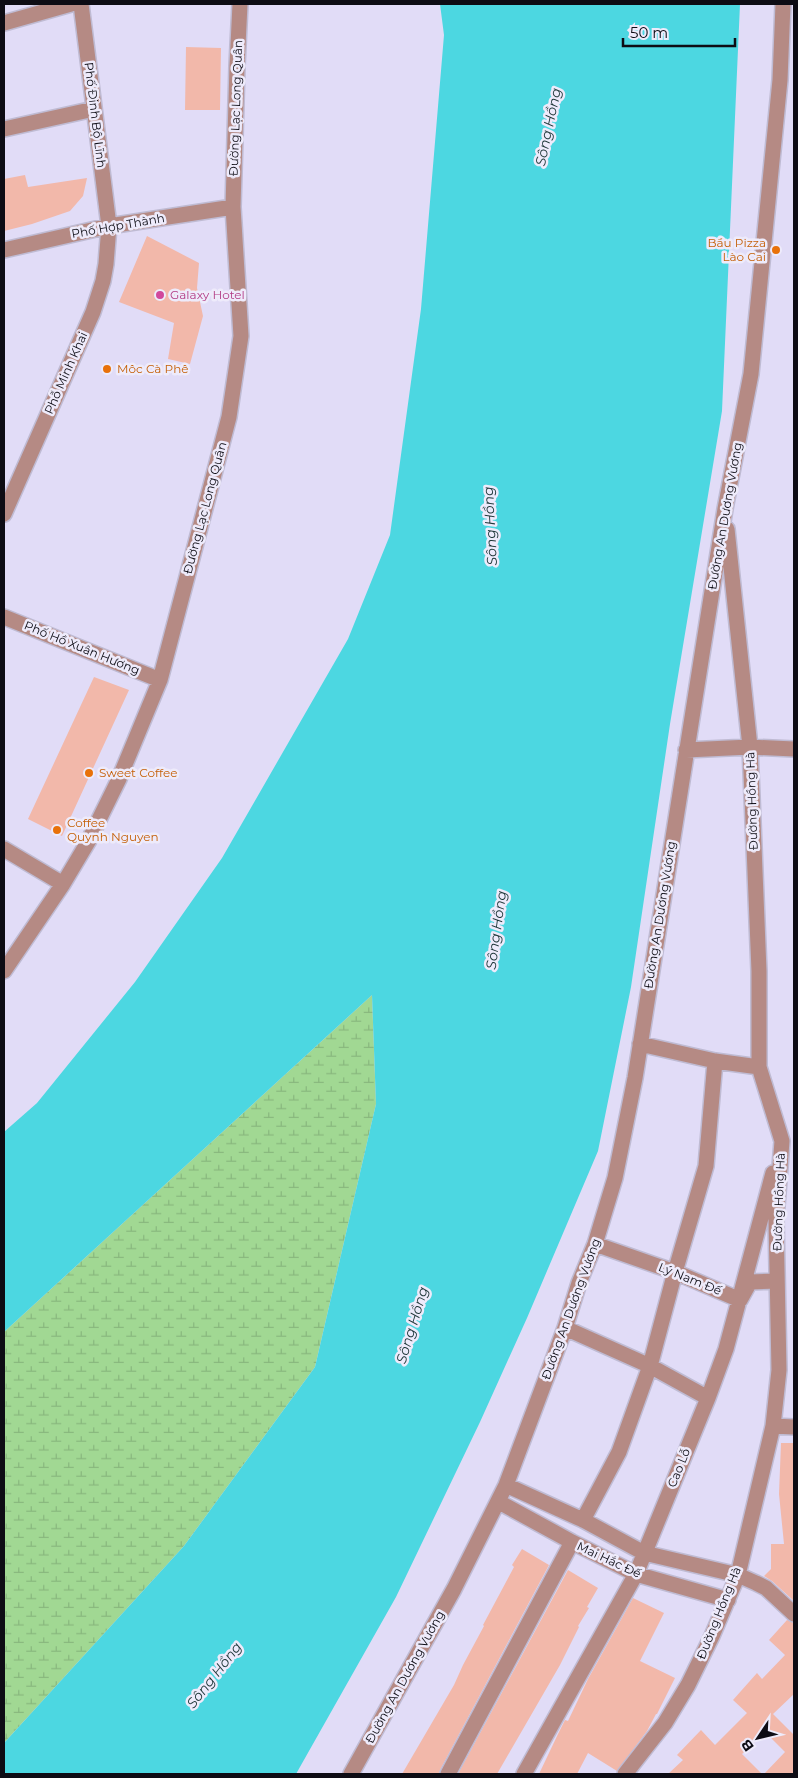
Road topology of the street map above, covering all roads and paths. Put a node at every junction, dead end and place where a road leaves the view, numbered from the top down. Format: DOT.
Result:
graph roads {
  1 [pos="71,4"];
  2 [pos="81,4"];
  3 [pos="240,4"];
  4 [pos="783,4"];
  5 [pos="4,23"];
  6 [pos="787,81"];
  7 [pos="94,109"];
  8 [pos="4,129"];
  9 [pos="233,207"];
  10 [pos="109,226"];
  11 [pos="5,251"];
  12 [pos="725,509"];
  13 [pos="4,514"];
  14 [pos="4,617"];
  15 [pos="160,680"];
  16 [pos="750,747"];
  17 [pos="794,749"];
  18 [pos="686,750"];
  19 [pos="4,849"];
  20 [pos="63,884"];
  21 [pos="4,971"];
  22 [pos="640,1044"];
  23 [pos="715,1061"];
  24 [pos="759,1067"];
  25 [pos="782,1141"];
  26 [pos="595,1244"];
  27 [pos="675,1272"];
  28 [pos="777,1281"];
  29 [pos="740,1300"];
  30 [pos="565,1328"];
  31 [pos="650,1366"];
  32 [pos="708,1398"];
  33 [pos="773,1426"];
  34 [pos="794,1427"];
  35 [pos="506,1485"];
  36 [pos="498,1502"];
  37 [pos="583,1520"];
  38 [pos="572,1542"];
  39 [pos="644,1553"];
  40 [pos="636,1574"];
  41 [pos="738,1575"];
  42 [pos="728,1600"];
  43 [pos="794,1614"];
  44 [pos="351,1774"];
  45 [pos="448,1774"];
  46 [pos="524,1774"];
  47 [pos="625,1774"];
  1 -- 5 [label="street"];
  2 -- 7 [label="street, Phố Đinh Bộ Lĩnh"];
  3 -- 9 [label="street, Đường Lạc Long Quân"];
  4 -- 6 [label="street, Đường An Dương Vương"];
  6 -- 12 [label="street, Đường An Dương Vương"];
  7 -- 8 [label="street"];
  7 -- 10 [label="street, Phố Đinh Bộ Lĩnh"];
  9 -- 10 [label="street, Phố Hợp Thành"];
  9 -- 15 [label="street, Đường Lạc Long Quân"];
  10 -- 11 [label="street, Phố Hợp Thành"];
  10 -- 13 [label="street, Phỗ Minh Khai"];
  12 -- 16 [label="street, Đường Hồng Hà"];
  12 -- 18 [label="street, Đường An Dương Vương"];
  14 -- 15 [label="street, Phố Hồ Xuân Hương"];
  15 -- 20 [label="street, Đường Lạc Long Quân"];
  16 -- 17 [label="street"];
  16 -- 18 [label="street"];
  16 -- 24 [label="street, Đường Hồng Hà"];
  18 -- 22 [label="street, Đường An Dương Vương"];
  19 -- 20 [label="street"];
  20 -- 21 [label="street, Đường Lạc Long Quân"];
  22 -- 23 [label="street"];
  22 -- 26 [label="street, Đường An Dương Vương"];
  23 -- 24 [label="street"];
  23 -- 27 [label="street"];
  24 -- 25 [label="street, Đường Hồng Hà"];
  25 -- 28 [label="street, Đường Hồng Hà"];
  25 -- 29 [label="street, Cao Lỗ"];
  26 -- 27 [label="street, Lý Nam Đế"];
  26 -- 30 [label="street, Đường An Dương Vương"];
  27 -- 29 [label="street, Lý Nam Đế"];
  27 -- 31 [label="street"];
  28 -- 29 [label="street"];
  28 -- 33 [label="street, Đường Hồng Hà"];
  29 -- 32 [label="street, Cao Lỗ"];
  30 -- 31 [label="street"];
  30 -- 35 [label="street, Đường An Dương Vương"];
  31 -- 32 [label="street"];
  31 -- 37 [label="street"];
  32 -- 39 [label="street, Cao Lỗ"];
  33 -- 34 [label="street"];
  33 -- 41 [label="street, Đường Hồng Hà"];
  35 -- 36 [label="street, Đường An Dương Vương"];
  35 -- 37 [label="street, Mai Hắc Đế"];
  36 -- 38 [label="street, Mai Hắc Đế"];
  36 -- 44 [label="street, Đường An Dương Vương"];
  37 -- 39 [label="street, Mai Hắc Đế"];
  38 -- 40 [label="street, Mai Hắc Đế"];
  38 -- 45 [label="street"];
  39 -- 40 [label="street, Cao Lỗ"];
  39 -- 41 [label="street, Mai Hắc Đế"];
  40 -- 42 [label="street, Mai Hắc Đế"];
  40 -- 46 [label="street, Cao Lỗ"];
  41 -- 42 [label="street, Đường Hồng Hà"];
  41 -- 43 [label="street, Mai Hắc Đế"];
  42 -- 47 [label="street, Đường Hồng Hà"];
}
